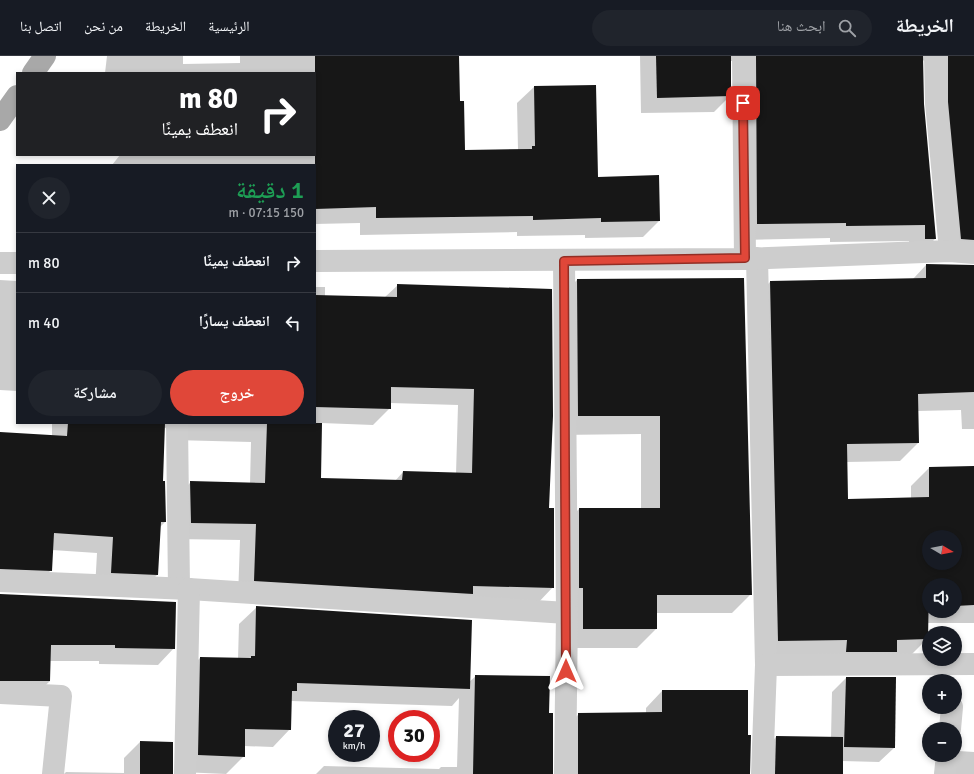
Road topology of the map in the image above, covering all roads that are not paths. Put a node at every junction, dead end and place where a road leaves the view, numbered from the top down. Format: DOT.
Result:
graph roads {
  1 [pos="45,56"];
  2 [pos="743,56"];
  3 [pos="935,56"];
  4 [pos="34,72"];
  5 [pos="16,97"];
  6 [pos="0,120"];
  7 [pos="950,251"];
  8 [pos="974,253"];
  9 [pos="751,258"];
  10 [pos="316,261"];
  11 [pos="564,261"];
  12 [pos="0,263"];
  13 [pos="16,263"];
  14 [pos="177,424"];
  15 [pos="0,581"];
  16 [pos="184,588"];
  17 [pos="567,613"];
  18 [pos="766,665"];
  19 [pos="962,670"];
  20 [pos="0,693"];
  21 [pos="946,762"];
  22 [pos="53,774"];
  23 [pos="184,774"];
  24 [pos="565,774"];
  25 [pos="762,774"];
  26 [pos="945,774"];
  1 -- 4 [label="main road"];
  2 -- 9 [label="street"];
  3 -- 7 [label="street"];
  5 -- 6 [label="main road"];
  7 -- 8 [label="street"];
  7 -- 9 [label="street"];
  9 -- 11 [label="street"];
  9 -- 18 [label="street"];
  10 -- 11 [label="street"];
  11 -- 17 [label="street"];
  12 -- 13 [label="street"];
  14 -- 16 [label="street"];
  15 -- 16 [label="street"];
  16 -- 17 [label="street"];
  16 -- 23 [label="street"];
  17 -- 24 [label="street"];
  18 -- 19 [label="street"];
  18 -- 25 [label="street"];
  20 -- 22 [label="street"];
  21 -- 26 [label="street"];
}
